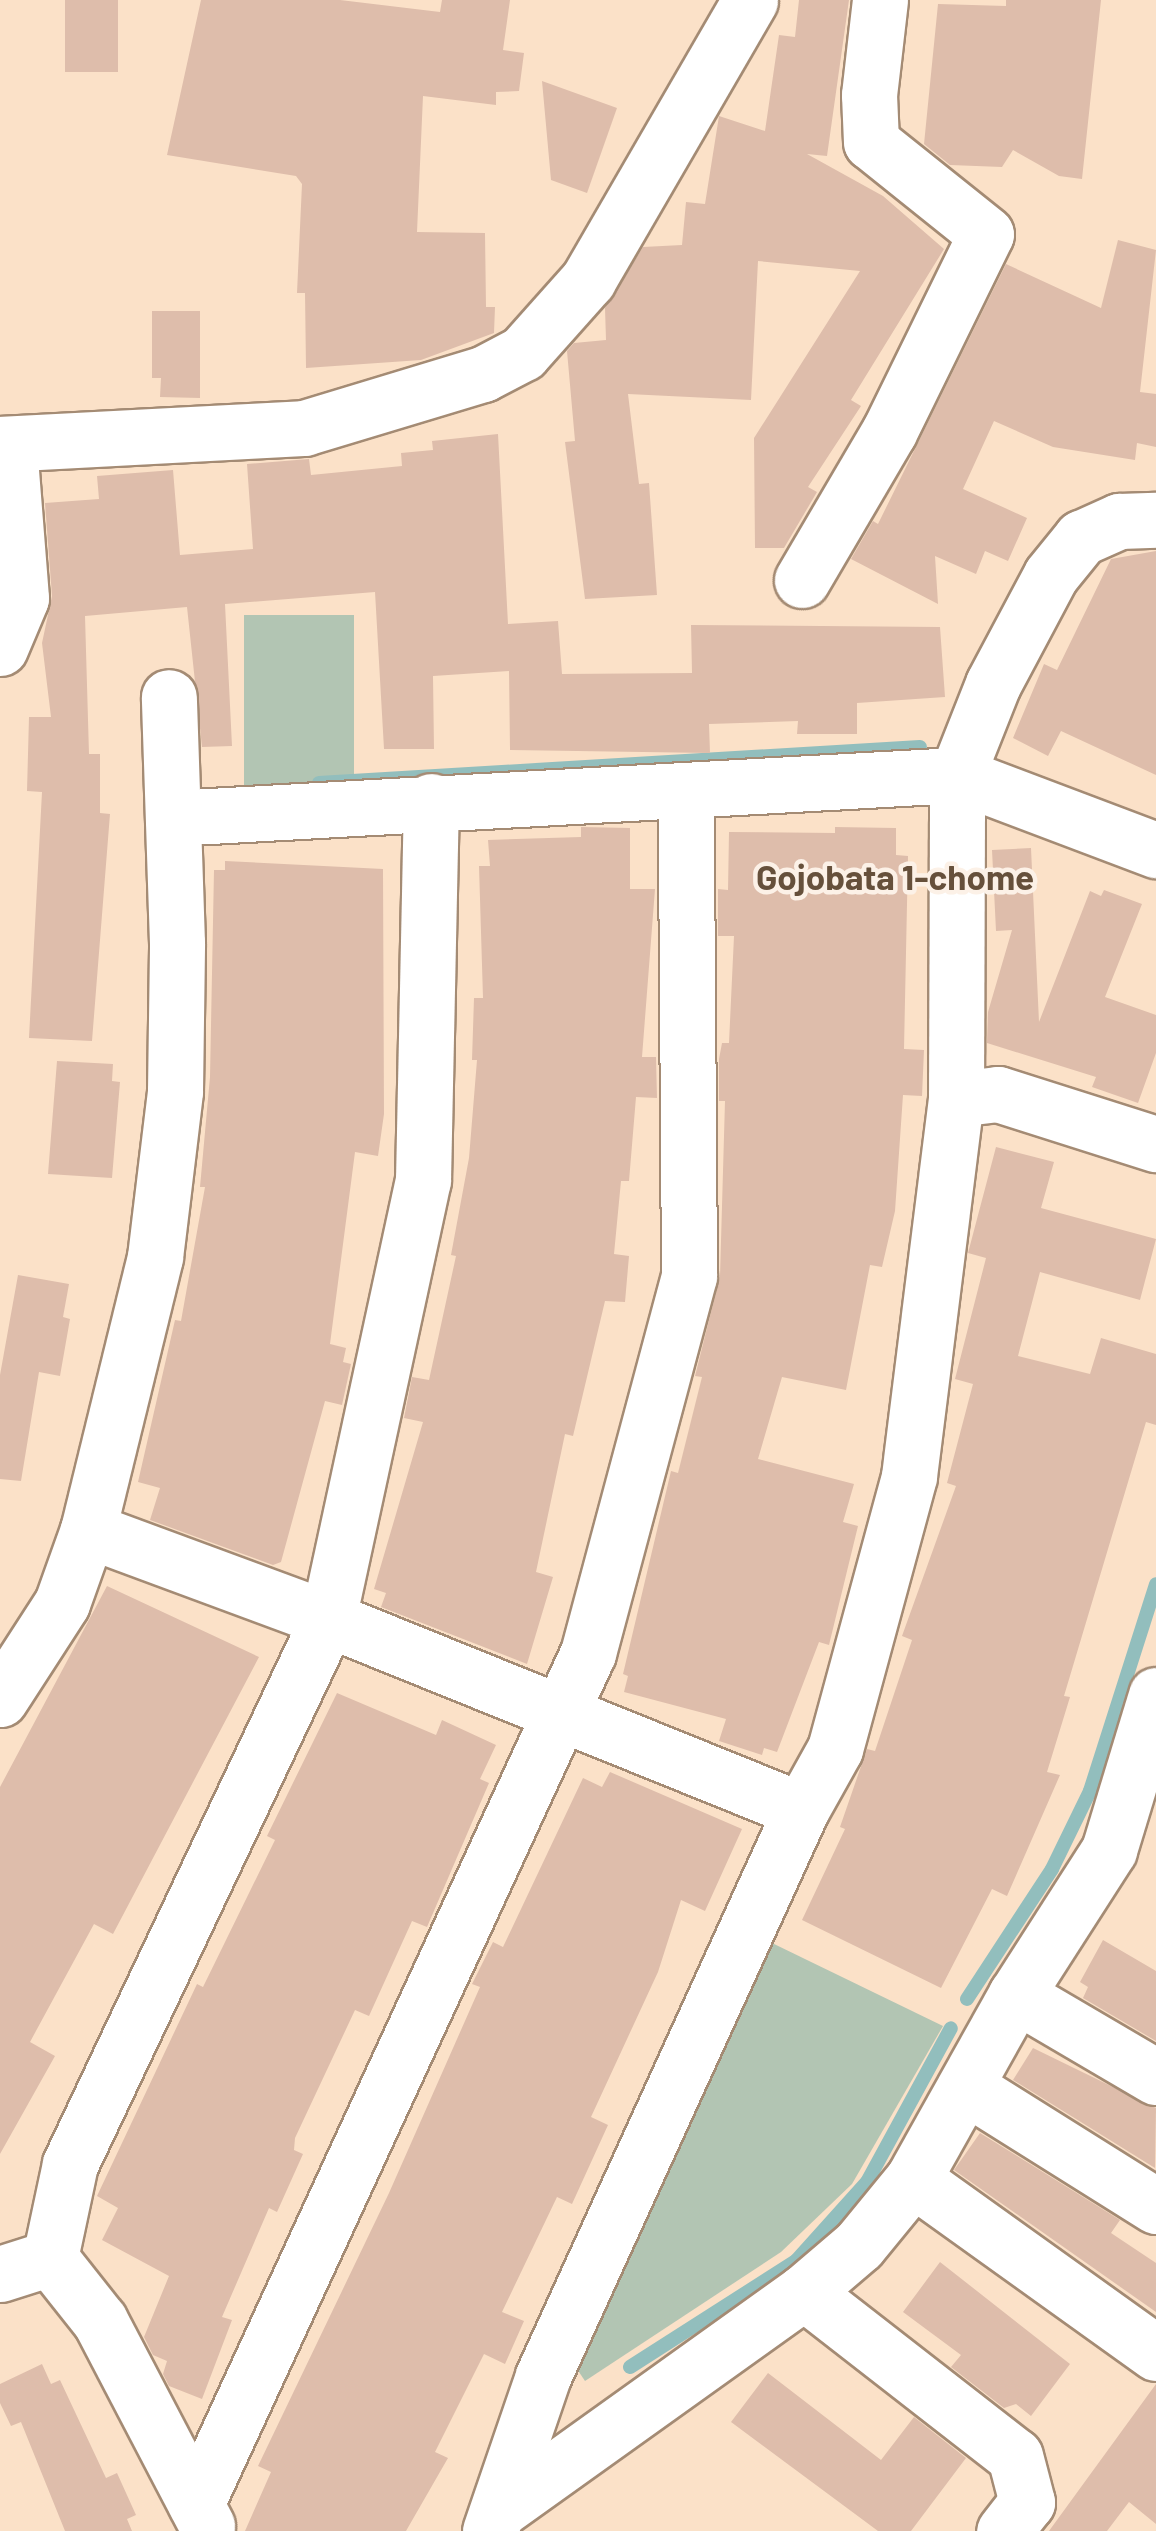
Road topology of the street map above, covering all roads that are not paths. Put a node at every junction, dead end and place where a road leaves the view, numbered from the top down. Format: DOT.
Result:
graph roads {
  1 [pos="750,0"];
  2 [pos="880,0"];
  3 [pos="5,444"];
  4 [pos="1156,520"];
  5 [pos="802,580"];
  6 [pos="0,648"];
  7 [pos="169,698"];
  8 [pos="956,775"];
  9 [pos="686,790"];
  10 [pos="431,801"];
  11 [pos="172,818"];
  12 [pos="1156,850"];
  13 [pos="956,1099"];
  14 [pos="1156,1144"];
  15 [pos="88,1530"];
  16 [pos="328,1619"];
  17 [pos="1156,1695"];
  18 [pos="0,1699"];
  19 [pos="564,1715"];
  20 [pos="801,1810"];
  21 [pos="1016,1995"];
  22 [pos="1156,2077"];
  23 [pos="966,2088"];
  24 [pos="913,2180"];
  25 [pos="1156,2206"];
  26 [pos="25,2266"];
  27 [pos="804,2292"];
  28 [pos="1156,2353"];
  29 [pos="203,2517"];
  30 [pos="496,2519"];
  31 [pos="1004,2531"];
  1 -- 3 [label="street"];
  2 -- 5 [label="street"];
  3 -- 6 [label="street"];
  4 -- 8 [label="street"];
  7 -- 11 [label="street"];
  8 -- 9 [label="street"];
  8 -- 12 [label="street"];
  8 -- 13 [label="street"];
  9 -- 10 [label="street"];
  9 -- 19 [label="street"];
  10 -- 11 [label="street"];
  10 -- 16 [label="street"];
  11 -- 15 [label="street"];
  13 -- 14 [label="street"];
  13 -- 20 [label="street"];
  15 -- 16 [label="street"];
  15 -- 18 [label="street"];
  16 -- 19 [label="street"];
  16 -- 26 [label="street"];
  17 -- 21 [label="street"];
  19 -- 20 [label="street"];
  19 -- 29 [label="street"];
  20 -- 30 [label="street"];
  21 -- 22 [label="street"];
  21 -- 23 [label="street"];
  23 -- 24 [label="street"];
  23 -- 25 [label="street"];
  24 -- 27 [label="street"];
  24 -- 28 [label="street"];
  26 -- 29 [label="street"];
  27 -- 30 [label="street"];
  27 -- 31 [label="street"];
}
